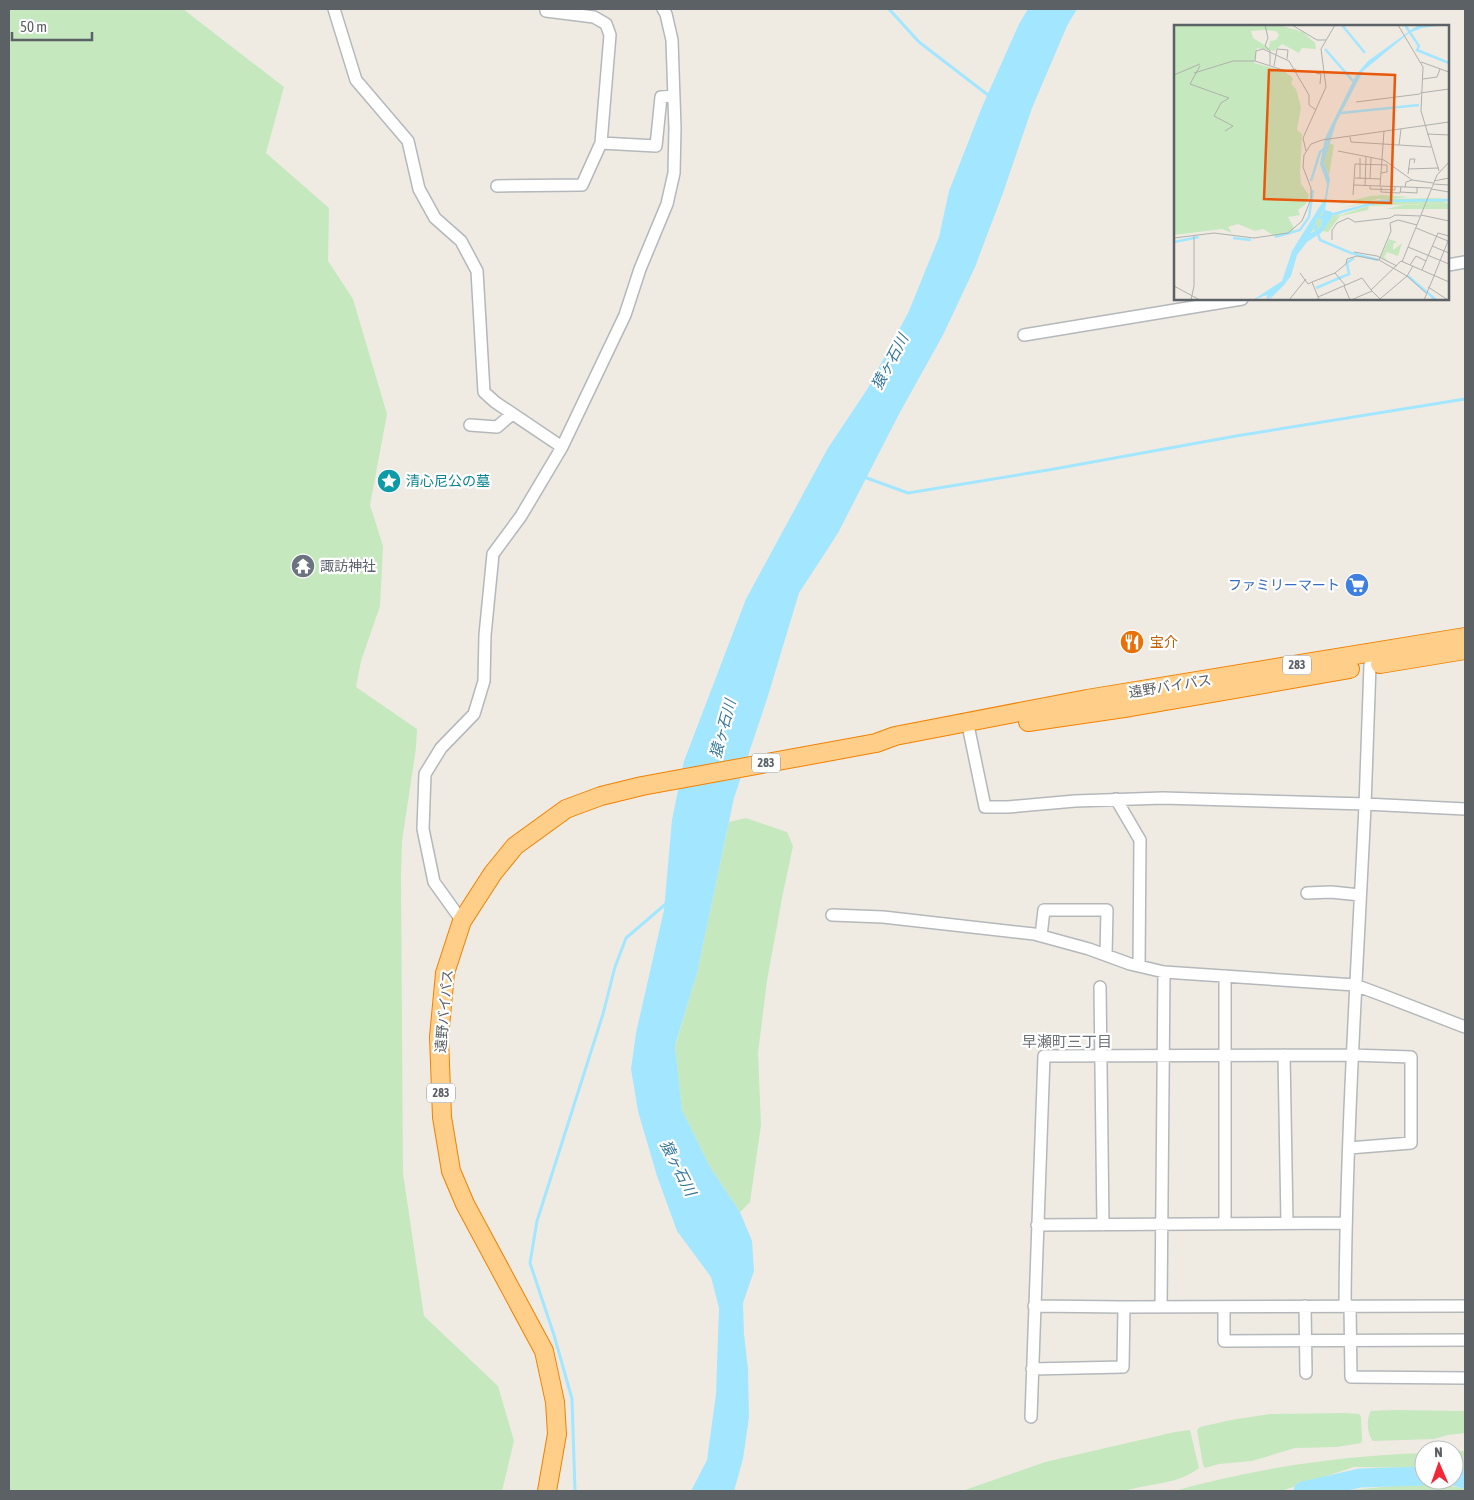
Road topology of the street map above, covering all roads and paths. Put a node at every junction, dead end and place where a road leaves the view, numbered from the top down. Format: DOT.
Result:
graph roads {
  1 [pos="334,9"];
  2 [pos="664,9"];
  3 [pos="546,11"];
  4 [pos="674,96"];
  5 [pos="601,143"];
  6 [pos="497,186"];
  7 [pos="1465,262"];
  8 [pos="1449,265"];
  9 [pos="1236,300"];
  10 [pos="1024,335"];
  11 [pos="512,414"];
  12 [pos="470,425"];
  13 [pos="562,447"];
  14 [pos="1465,637"];
  15 [pos="1465,650"];
  16 [pos="1370,665"];
  17 [pos="969,730"];
  18 [pos="876,743"];
  19 [pos="1116,799"];
  20 [pos="1365,804"];
  21 [pos="1465,809"];
  22 [pos="1307,893"];
  23 [pos="1360,895"];
  24 [pos="832,915"];
  25 [pos="462,920"];
  26 [pos="1041,936"];
  27 [pos="1106,955"];
  28 [pos="1139,966"];
  29 [pos="1164,972"];
  30 [pos="1225,976"];
  31 [pos="1355,985"];
  32 [pos="1100,987"];
  33 [pos="1465,1027"];
  34 [pos="1352,1055"];
  35 [pos="1101,1056"];
  36 [pos="1163,1056"];
  37 [pos="1225,1056"];
  38 [pos="1284,1056"];
  39 [pos="1349,1148"];
  40 [pos="1346,1223"];
  41 [pos="1161,1224"];
  42 [pos="1225,1224"];
  43 [pos="1287,1224"];
  44 [pos="1037,1225"];
  45 [pos="1103,1225"];
  46 [pos="1034,1306"];
  47 [pos="1305,1306"];
  48 [pos="1348,1306"];
  49 [pos="1465,1306"];
  50 [pos="1124,1307"];
  51 [pos="1161,1307"];
  52 [pos="1224,1307"];
  53 [pos="1465,1340"];
  54 [pos="1306,1341"];
  55 [pos="1350,1341"];
  56 [pos="1032,1369"];
  57 [pos="1306,1373"];
  58 [pos="1465,1378"];
  59 [pos="1030,1416"];
  60 [pos="548,1491"];
  1 -- 11 [label="street"];
  2 -- 4 [label="street"];
  3 -- 5 [label="street"];
  4 -- 5 [label="street"];
  4 -- 13 [label="street"];
  5 -- 6 [label="street"];
  7 -- 8 [label="street"];
  9 -- 10 [label="street"];
  11 -- 12 [label="street"];
  11 -- 13 [label="street"];
  13 -- 25 [label="street"];
  14 -- 18 [label="highway, 遠野バイパス / 283"];
  15 -- 16 [label="highway, 遠野バイパス / 283"];
  16 -- 17 [label="highway, 遠野バイパス / 283"];
  16 -- 20 [label="street"];
  17 -- 18 [label="highway, 遠野バイパス / 283"];
  17 -- 19 [label="street"];
  18 -- 25 [label="highway, 遠野バイパス / 283"];
  19 -- 20 [label="street"];
  19 -- 28 [label="street"];
  20 -- 21 [label="street"];
  20 -- 23 [label="street"];
  22 -- 23 [label="street"];
  23 -- 31 [label="street"];
  24 -- 26 [label="street"];
  25 -- 60 [label="highway, 遠野バイパス / 283"];
  26 -- 27 [label="street"];
  26 -- 27 [label="street"];
  27 -- 28 [label="street"];
  28 -- 29 [label="street"];
  29 -- 30 [label="street"];
  29 -- 36 [label="street"];
  30 -- 31 [label="street"];
  30 -- 37 [label="street"];
  31 -- 33 [label="street"];
  31 -- 34 [label="street"];
  32 -- 35 [label="street"];
  34 -- 38 [label="street"];
  34 -- 39 [label="street"];
  34 -- 39 [label="street"];
  35 -- 36 [label="street"];
  35 -- 44 [label="street"];
  35 -- 45 [label="street"];
  36 -- 37 [label="street"];
  36 -- 41 [label="street"];
  37 -- 38 [label="street"];
  37 -- 42 [label="street"];
  38 -- 43 [label="street"];
  39 -- 40 [label="street"];
  40 -- 43 [label="street"];
  40 -- 48 [label="street"];
  41 -- 42 [label="street"];
  41 -- 45 [label="street"];
  41 -- 51 [label="street"];
  42 -- 43 [label="street"];
  44 -- 45 [label="street"];
  44 -- 46 [label="street"];
  46 -- 50 [label="street"];
  46 -- 56 [label="street"];
  47 -- 48 [label="street"];
  47 -- 52 [label="street"];
  47 -- 54 [label="street"];
  48 -- 49 [label="street"];
  48 -- 55 [label="street"];
  50 -- 51 [label="street"];
  50 -- 56 [label="street"];
  51 -- 52 [label="street"];
  52 -- 54 [label="street"];
  53 -- 55 [label="street"];
  54 -- 55 [label="street"];
  54 -- 57 [label="street"];
  55 -- 58 [label="street"];
  56 -- 59 [label="street"];
}
